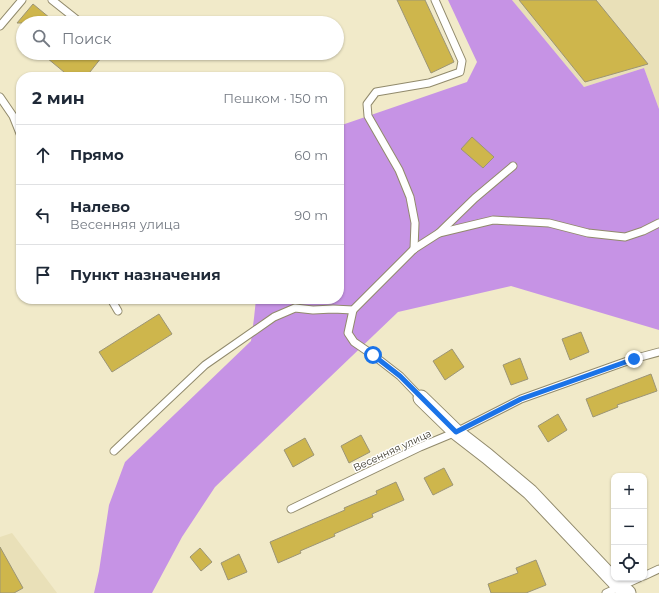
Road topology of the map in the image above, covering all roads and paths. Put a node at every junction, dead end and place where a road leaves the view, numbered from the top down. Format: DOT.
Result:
graph roads {
  1 [pos="22,0"];
  2 [pos="52,0"];
  3 [pos="435,0"];
  4 [pos="72,16"];
  5 [pos="0,26"];
  6 [pos="0,97"];
  7 [pos="16,124"];
  8 [pos="513,166"];
  9 [pos="659,223"];
  10 [pos="439,233"];
  11 [pos="414,249"];
  12 [pos="113,304"];
  13 [pos="353,310"];
  14 [pos="118,311"];
  15 [pos="659,352"];
  16 [pos="421,398"];
  17 [pos="456,432"];
  18 [pos="114,451"];
  19 [pos="291,509"];
  20 [pos="659,569"];
  21 [pos="647,575"];
  22 [pos="634,581"];
  23 [pos="618,591"];
  1 -- 5 [label="lane"];
  2 -- 4 [label="lane"];
  3 -- 11 [label="lane"];
  6 -- 7 [label="lane"];
  8 -- 10 [label="lane"];
  9 -- 10 [label="lane"];
  10 -- 11 [label="lane"];
  11 -- 13 [label="lane"];
  12 -- 14 [label="lane"];
  13 -- 16 [label="lane"];
  13 -- 18 [label="lane"];
  15 -- 17 [label="lane, Весенняя улица"];
  16 -- 17 [label="street"];
  17 -- 19 [label="lane, Весенняя улица"];
  17 -- 23 [label="street"];
  20 -- 21 [label="lane"];
  22 -- 23 [label="lane"];
}
